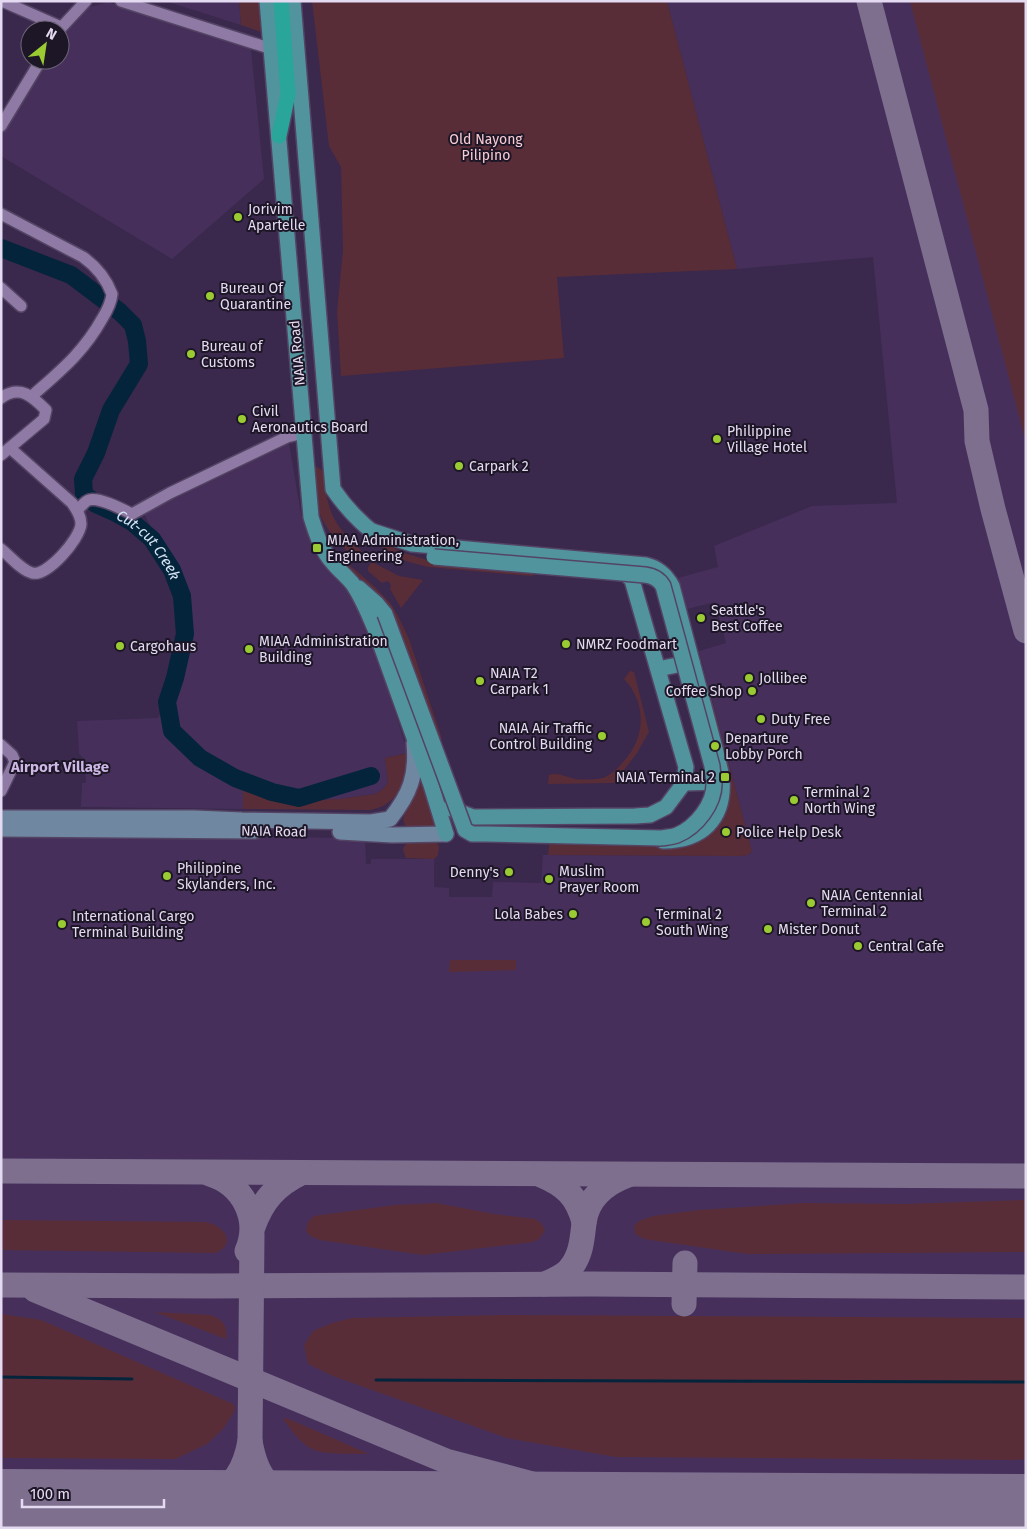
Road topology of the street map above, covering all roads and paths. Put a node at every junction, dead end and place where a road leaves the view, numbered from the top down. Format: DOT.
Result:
graph roads {
  1 [pos="2,1"];
  2 [pos="86,1"];
  3 [pos="121,1"];
  4 [pos="267,1"];
  5 [pos="280,1"];
  6 [pos="293,1"];
  7 [pos="43,20"];
  8 [pos="68,20"];
  9 [pos="272,49"];
  10 [pos="35,70"];
  11 [pos="1,126"];
  12 [pos="279,136"];
  13 [pos="1,214"];
  14 [pos="1,288"];
  15 [pos="21,306"];
  16 [pos="32,396"];
  17 [pos="1,398"];
  18 [pos="304,433"];
  19 [pos="5,452"];
  20 [pos="330,458"];
  21 [pos="306,460"];
  22 [pos="78,510"];
  23 [pos="372,531"];
  24 [pos="1,549"];
  25 [pos="613,561"];
  26 [pos="352,583"];
  27 [pos="692,662"];
  28 [pos="658,669"];
  29 [pos="414,740"];
  30 [pos="1,745"];
  31 [pos="722,782"];
  32 [pos="684,783"];
  33 [pos="1,791"];
  34 [pos="436,798"];
  35 [pos="527,816"];
  36 [pos="635,816"];
  37 [pos="473,817"];
  38 [pos="1,818"];
  39 [pos="1,829"];
  40 [pos="446,834"];
  41 [pos="526,838"];
  42 [pos="623,840"];
  1 -- 7 [label="street"];
  2 -- 8 [label="street"];
  3 -- 9 [label="street"];
  4 -- 9 [label="main road, NAIA Road"];
  5 -- 12 [label="highway"];
  6 -- 20 [label="main road, NAIA Road"];
  9 -- 12 [label="main road, NAIA Road"];
  10 -- 11 [label="street"];
  12 -- 18 [label="main road, NAIA Road"];
  13 -- 16 [label="street"];
  14 -- 15 [label="street"];
  16 -- 17 [label="street"];
  16 -- 19 [label="street"];
  18 -- 21 [label="main road, NAIA Road"];
  18 -- 22 [label="street"];
  19 -- 22 [label="street"];
  20 -- 21 [label="main road"];
  20 -- 23 [label="main road, NAIA Road"];
  21 -- 26 [label="main road, NAIA Road"];
  22 -- 24 [label="street"];
  23 -- 25 [label="main road"];
  23 -- 26 [label="main road, NAIA Road, bridge"];
  25 -- 27 [label="main road"];
  25 -- 28 [label="main road"];
  26 -- 29 [label="main road, NAIA Road"];
  27 -- 28 [label="main road"];
  27 -- 31 [label="main road"];
  28 -- 32 [label="main road"];
  29 -- 34 [label="main road, NAIA Road"];
  29 -- 38 [label="street, NAIA Road"];
  30 -- 33 [label="street"];
  31 -- 32 [label="main road"];
  31 -- 42 [label="main road"];
  32 -- 36 [label="main road"];
  34 -- 37 [label="main road"];
  34 -- 40 [label="main road, NAIA Road"];
  35 -- 36 [label="main road"];
  35 -- 37 [label="main road"];
  35 -- 41 [label="main road"];
  36 -- 42 [label="main road"];
  37 -- 40 [label="main road"];
  39 -- 40 [label="street, NAIA Road"];
  40 -- 41 [label="main road"];
  41 -- 42 [label="main road"];
}
